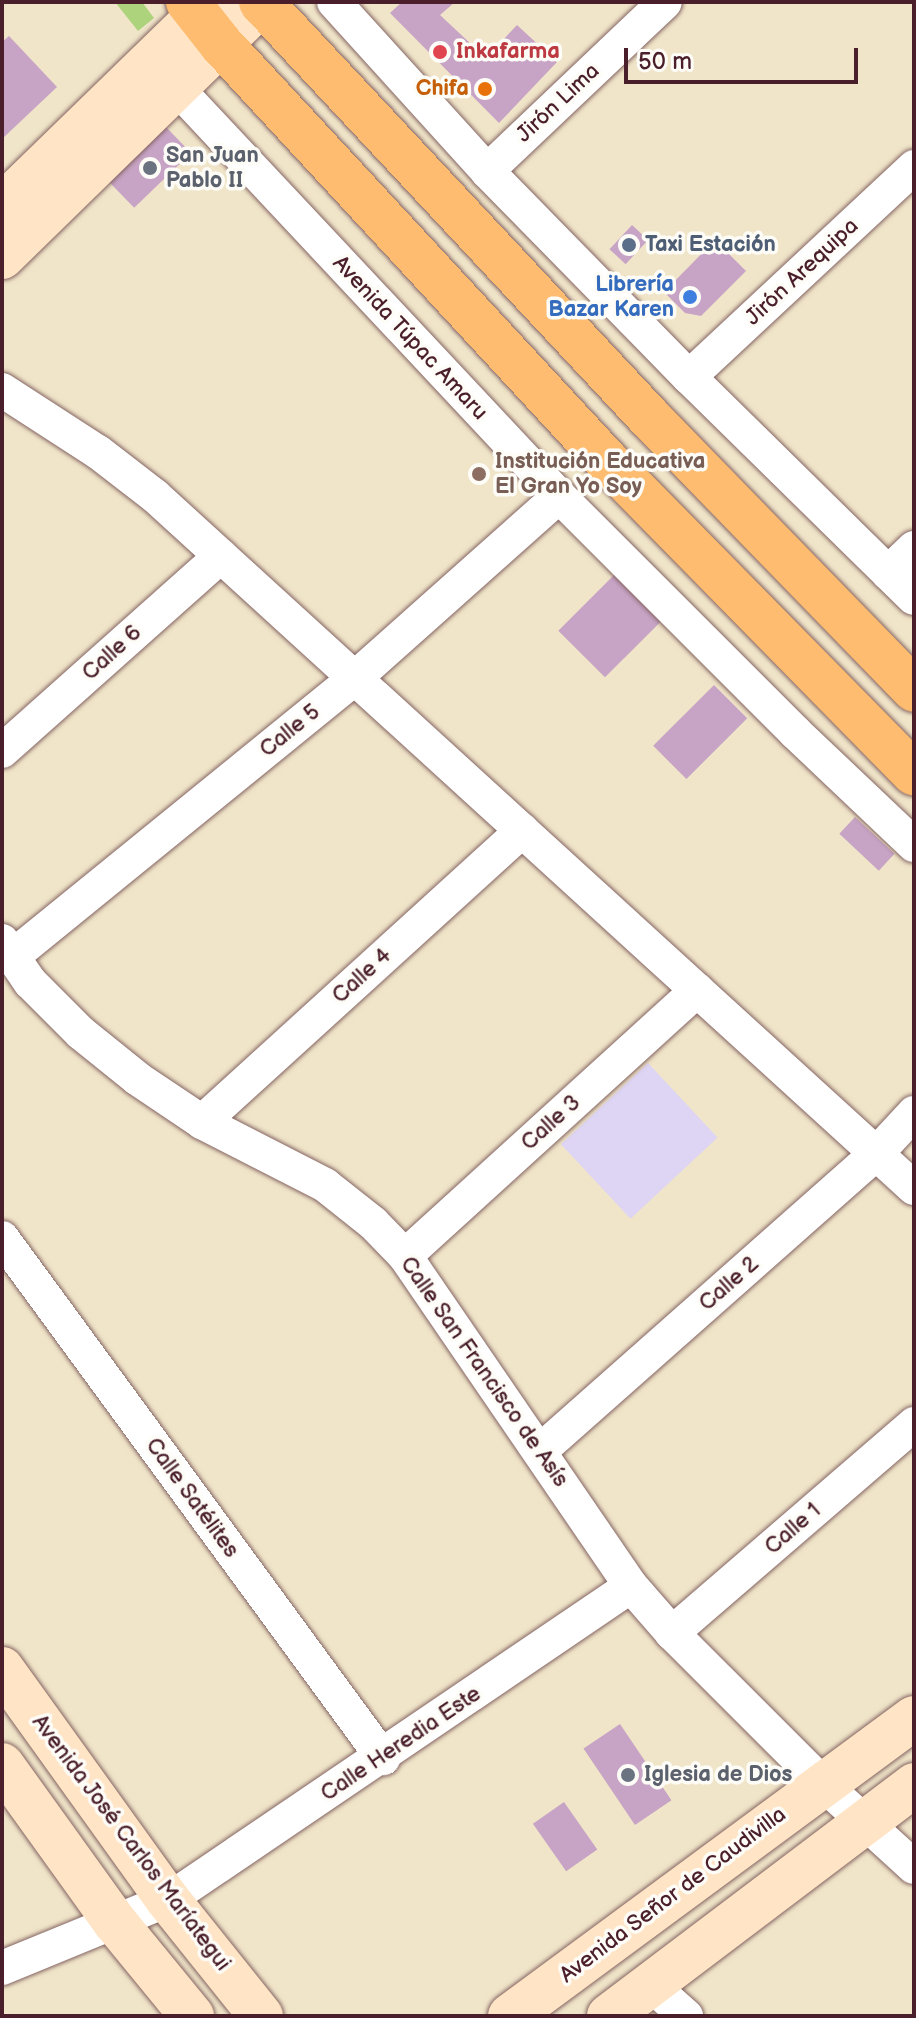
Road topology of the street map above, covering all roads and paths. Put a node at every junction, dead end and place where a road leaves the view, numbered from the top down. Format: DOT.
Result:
graph roads {
  1 [pos="262,2"];
  2 [pos="334,2"];
  3 [pos="665,2"];
  4 [pos="205,16"];
  5 [pos="163,74"];
  6 [pos="914,167"];
  7 [pos="487,171"];
  8 [pos="2,206"];
  9 [pos="2,257"];
  10 [pos="689,377"];
  11 [pos="2,390"];
  12 [pos="648,416"];
  13 [pos="605,459"];
  14 [pos="559,496"];
  15 [pos="914,548"];
  16 [pos="221,556"];
  17 [pos="888,573"];
  18 [pos="914,598"];
  19 [pos="355,678"];
  20 [pos="914,690"];
  21 [pos="2,751"];
  22 [pos="914,773"];
  23 [pos="522,831"];
  24 [pos="914,845"];
  25 [pos="7,949"];
  26 [pos="697,990"];
  27 [pos="914,1113"];
  28 [pos="202,1122"];
  29 [pos="876,1154"];
  30 [pos="914,1188"];
  31 [pos="2,1238"];
  32 [pos="405,1256"];
  33 [pos="914,1424"];
  34 [pos="540,1451"];
  35 [pos="631,1586"];
  36 [pos="672,1633"];
  37 [pos="2,1669"];
  38 [pos="914,1718"];
  39 [pos="383,1758"];
  40 [pos="2,1765"];
  41 [pos="823,1784"];
  42 [pos="914,1785"];
  43 [pos="864,1821"];
  44 [pos="914,1867"];
  45 [pos="168,1900"];
  46 [pos="115,1922"];
  47 [pos="2,1968"];
  48 [pos="651,1985"];
  49 [pos="192,2016"];
  50 [pos="261,2016"];
  51 [pos="510,2016"];
  52 [pos="609,2016"];
  53 [pos="686,2016"];
  1 -- 4 [label="street"];
  1 -- 12 [label="highway"];
  2 -- 7 [label="street"];
  3 -- 7 [label="street, Jirón Lima"];
  4 -- 5 [label="street"];
  4 -- 13 [label="highway"];
  5 -- 8 [label="street"];
  5 -- 9 [label="street"];
  5 -- 14 [label="street, Avenida Túpac Amaru"];
  6 -- 10 [label="street, Jirón Arequipa"];
  7 -- 10 [label="street"];
  10 -- 17 [label="street"];
  11 -- 16 [label="street"];
  12 -- 13 [label="highway"];
  12 -- 20 [label="highway"];
  13 -- 22 [label="highway"];
  14 -- 19 [label="street, Calle 5"];
  14 -- 24 [label="street, Avenida Túpac Amaru"];
  15 -- 17 [label="street"];
  16 -- 19 [label="street"];
  16 -- 21 [label="street, Calle 6"];
  17 -- 18 [label="street"];
  19 -- 23 [label="street"];
  19 -- 25 [label="street, Calle 5"];
  23 -- 26 [label="street"];
  23 -- 28 [label="street, Calle 4"];
  25 -- 28 [label="street, Calle San Francisco de Asís"];
  26 -- 29 [label="street"];
  26 -- 32 [label="street, Calle 3"];
  27 -- 29 [label="street, Calle 2"];
  28 -- 32 [label="street, Calle San Francisco de Asís"];
  29 -- 30 [label="street"];
  29 -- 34 [label="street, Calle 2"];
  31 -- 39 [label="street, Calle Satélites"];
  32 -- 34 [label="street, Calle San Francisco de Asís"];
  33 -- 36 [label="street, Calle 1"];
  34 -- 35 [label="street, Calle San Francisco de Asís"];
  35 -- 36 [label="street, Calle San Francisco de Asís"];
  35 -- 39 [label="street, Calle Heredia Este"];
  36 -- 41 [label="street, Calle San Francisco de Asís"];
  37 -- 45 [label="street, Avenida José Carlos Maríategui"];
  38 -- 41 [label="street, Avenida Señor de Caudivilla"];
  39 -- 45 [label="street, Calle Heredia Este"];
  40 -- 46 [label="street"];
  41 -- 43 [label="street, Calle San Francisco de Asís"];
  41 -- 51 [label="street, Avenida Señor de Caudivilla"];
  42 -- 43 [label="street"];
  43 -- 44 [label="street, Calle San Francisco de Asís"];
  43 -- 48 [label="street"];
  45 -- 46 [label="street, Calle Heredia Este"];
  45 -- 50 [label="street, Avenida José Carlos Maríategui"];
  46 -- 47 [label="street, Calle Heredia Este"];
  46 -- 49 [label="street"];
  48 -- 52 [label="street"];
  48 -- 53 [label="street"];
}
